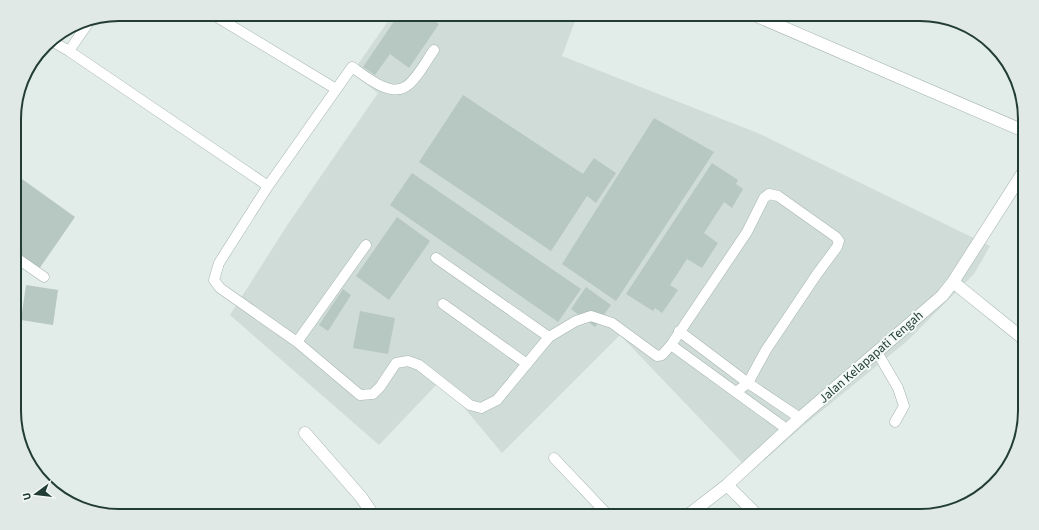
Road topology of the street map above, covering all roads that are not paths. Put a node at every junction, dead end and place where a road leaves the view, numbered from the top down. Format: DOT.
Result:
graph roads {
  1 [pos="224,21"];
  2 [pos="768,21"];
  3 [pos="86,26"];
  4 [pos="56,44"];
  5 [pos="434,50"];
  6 [pos="69,51"];
  7 [pos="336,89"];
  8 [pos="1018,129"];
  9 [pos="1018,180"];
  10 [pos="268,186"];
  11 [pos="366,245"];
  12 [pos="436,258"];
  13 [pos="21,261"];
  14 [pos="44,277"];
  15 [pos="952,282"];
  16 [pos="444,304"];
  17 [pos="679,331"];
  18 [pos="1018,334"];
  19 [pos="549,337"];
  20 [pos="297,342"];
  21 [pos="671,344"];
  22 [pos="876,352"];
  23 [pos="528,364"];
  24 [pos="748,383"];
  25 [pos="736,392"];
  26 [pos="800,418"];
  27 [pos="895,422"];
  28 [pos="788,430"];
  29 [pos="305,433"];
  30 [pos="554,458"];
  31 [pos="727,485"];
  32 [pos="369,509"];
  33 [pos="602,509"];
  34 [pos="695,509"];
  35 [pos="751,509"];
  1 -- 7 [label="lane"];
  2 -- 8 [label="street"];
  3 -- 6 [label="lane"];
  4 -- 6 [label="lane"];
  5 -- 7 [label="lane"];
  6 -- 10 [label="lane"];
  7 -- 10 [label="lane"];
  9 -- 15 [label="street, Jalan Kelapapati Tengah"];
  10 -- 20 [label="lane"];
  11 -- 20 [label="lane"];
  12 -- 19 [label="lane"];
  13 -- 14 [label="lane"];
  15 -- 18 [label="street"];
  15 -- 22 [label="street, Jalan Kelapapati Tengah"];
  16 -- 23 [label="lane"];
  17 -- 21 [label="lane"];
  17 -- 24 [label="lane"];
  17 -- 24 [label="lane"];
  19 -- 21 [label="lane"];
  19 -- 23 [label="lane"];
  20 -- 23 [label="lane"];
  21 -- 25 [label="lane"];
  22 -- 26 [label="street, Jalan Kelapapati Tengah"];
  22 -- 27 [label="lane"];
  24 -- 25 [label="lane"];
  24 -- 26 [label="lane"];
  25 -- 28 [label="lane"];
  26 -- 28 [label="street, Jalan Kelapapati Tengah"];
  28 -- 31 [label="street, Jalan Kelapapati Tengah"];
  29 -- 32 [label="street"];
  30 -- 33 [label="lane"];
  31 -- 34 [label="street, Jalan Kelapapati Tengah"];
  31 -- 35 [label="street"];
}
